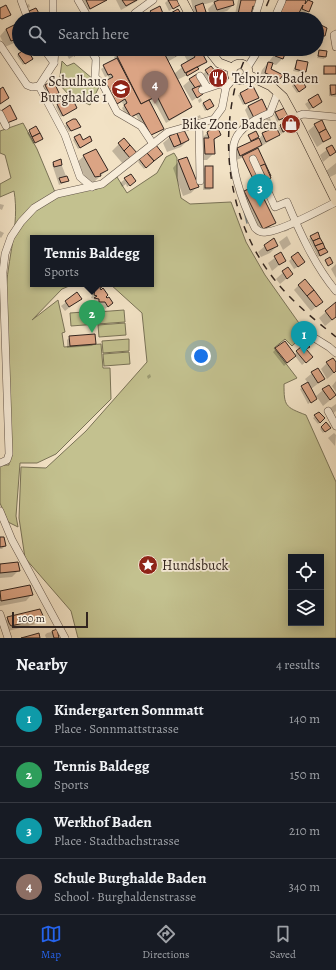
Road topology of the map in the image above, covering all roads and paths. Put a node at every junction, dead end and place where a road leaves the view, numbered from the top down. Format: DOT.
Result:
graph roads {
  1 [pos="21,0"];
  2 [pos="53,0"];
  3 [pos="78,0"];
  4 [pos="182,0"];
  5 [pos="260,0"];
  6 [pos="148,1"];
  7 [pos="282,1"];
  8 [pos="25,12"];
  9 [pos="53,12"];
  10 [pos="85,12"];
  11 [pos="137,12"];
  12 [pos="188,12"];
  13 [pos="256,12"];
  14 [pos="277,12"];
  15 [pos="336,34"];
  16 [pos="0,45"];
  17 [pos="336,47"];
  18 [pos="49,56"];
  19 [pos="54,56"];
  20 [pos="94,56"];
  21 [pos="214,56"];
  22 [pos="255,56"];
  23 [pos="54,63"];
  24 [pos="232,68"];
  25 [pos="247,71"];
  26 [pos="200,76"];
  27 [pos="234,78"];
  28 [pos="39,86"];
  29 [pos="226,87"];
  30 [pos="278,92"];
  31 [pos="0,114"];
  32 [pos="295,117"];
  33 [pos="336,117"];
  34 [pos="199,123"];
  35 [pos="6,126"];
  36 [pos="153,144"];
  37 [pos="253,159"];
  38 [pos="200,181"];
  39 [pos="92,187"];
  40 [pos="336,202"];
  41 [pos="296,221"];
  42 [pos="336,291"];
  43 [pos="308,334"];
  44 [pos="336,353"];
  45 [pos="328,411"];
  46 [pos="336,426"];
  47 [pos="0,463"];
  48 [pos="0,511"];
  49 [pos="0,614"];
  50 [pos="2,623"];
  51 [pos="8,638"];
  52 [pos="65,638"];
  1 -- 8 [label="street"];
  2 -- 9 [label="street"];
  3 -- 10 [label="street"];
  4 -- 12 [label="main road"];
  5 -- 13 [label="street"];
  6 -- 11 [label="street"];
  7 -- 14 [label="street"];
  15 -- 17 [label="street"];
  16 -- 28 [label="street"];
  18 -- 23 [label="street"];
  19 -- 23 [label="street"];
  20 -- 36 [label="street"];
  21 -- 24 [label="main road"];
  22 -- 25 [label="street"];
  23 -- 28 [label="street"];
  24 -- 25 [label="main road"];
  24 -- 27 [label="main road"];
  25 -- 27 [label="main road"];
  25 -- 30 [label="main road"];
  26 -- 29 [label="street"];
  27 -- 29 [label="street"];
  28 -- 39 [label="street"];
  29 -- 34 [label="street"];
  30 -- 32 [label="main road"];
  30 -- 41 [label="street"];
  31 -- 35 [label="street"];
  32 -- 33 [label="street"];
  32 -- 40 [label="main road"];
  34 -- 36 [label="street"];
  34 -- 38 [label="street"];
  36 -- 39 [label="street"];
  37 -- 41 [label="street"];
  39 -- 47 [label="street"];
  40 -- 41 [label="street"];
  41 -- 42 [label="street"];
  43 -- 44 [label="street"];
  45 -- 46 [label="street"];
  48 -- 52 [label="street"];
  49 -- 50 [label="street"];
  50 -- 51 [label="street"];
}
